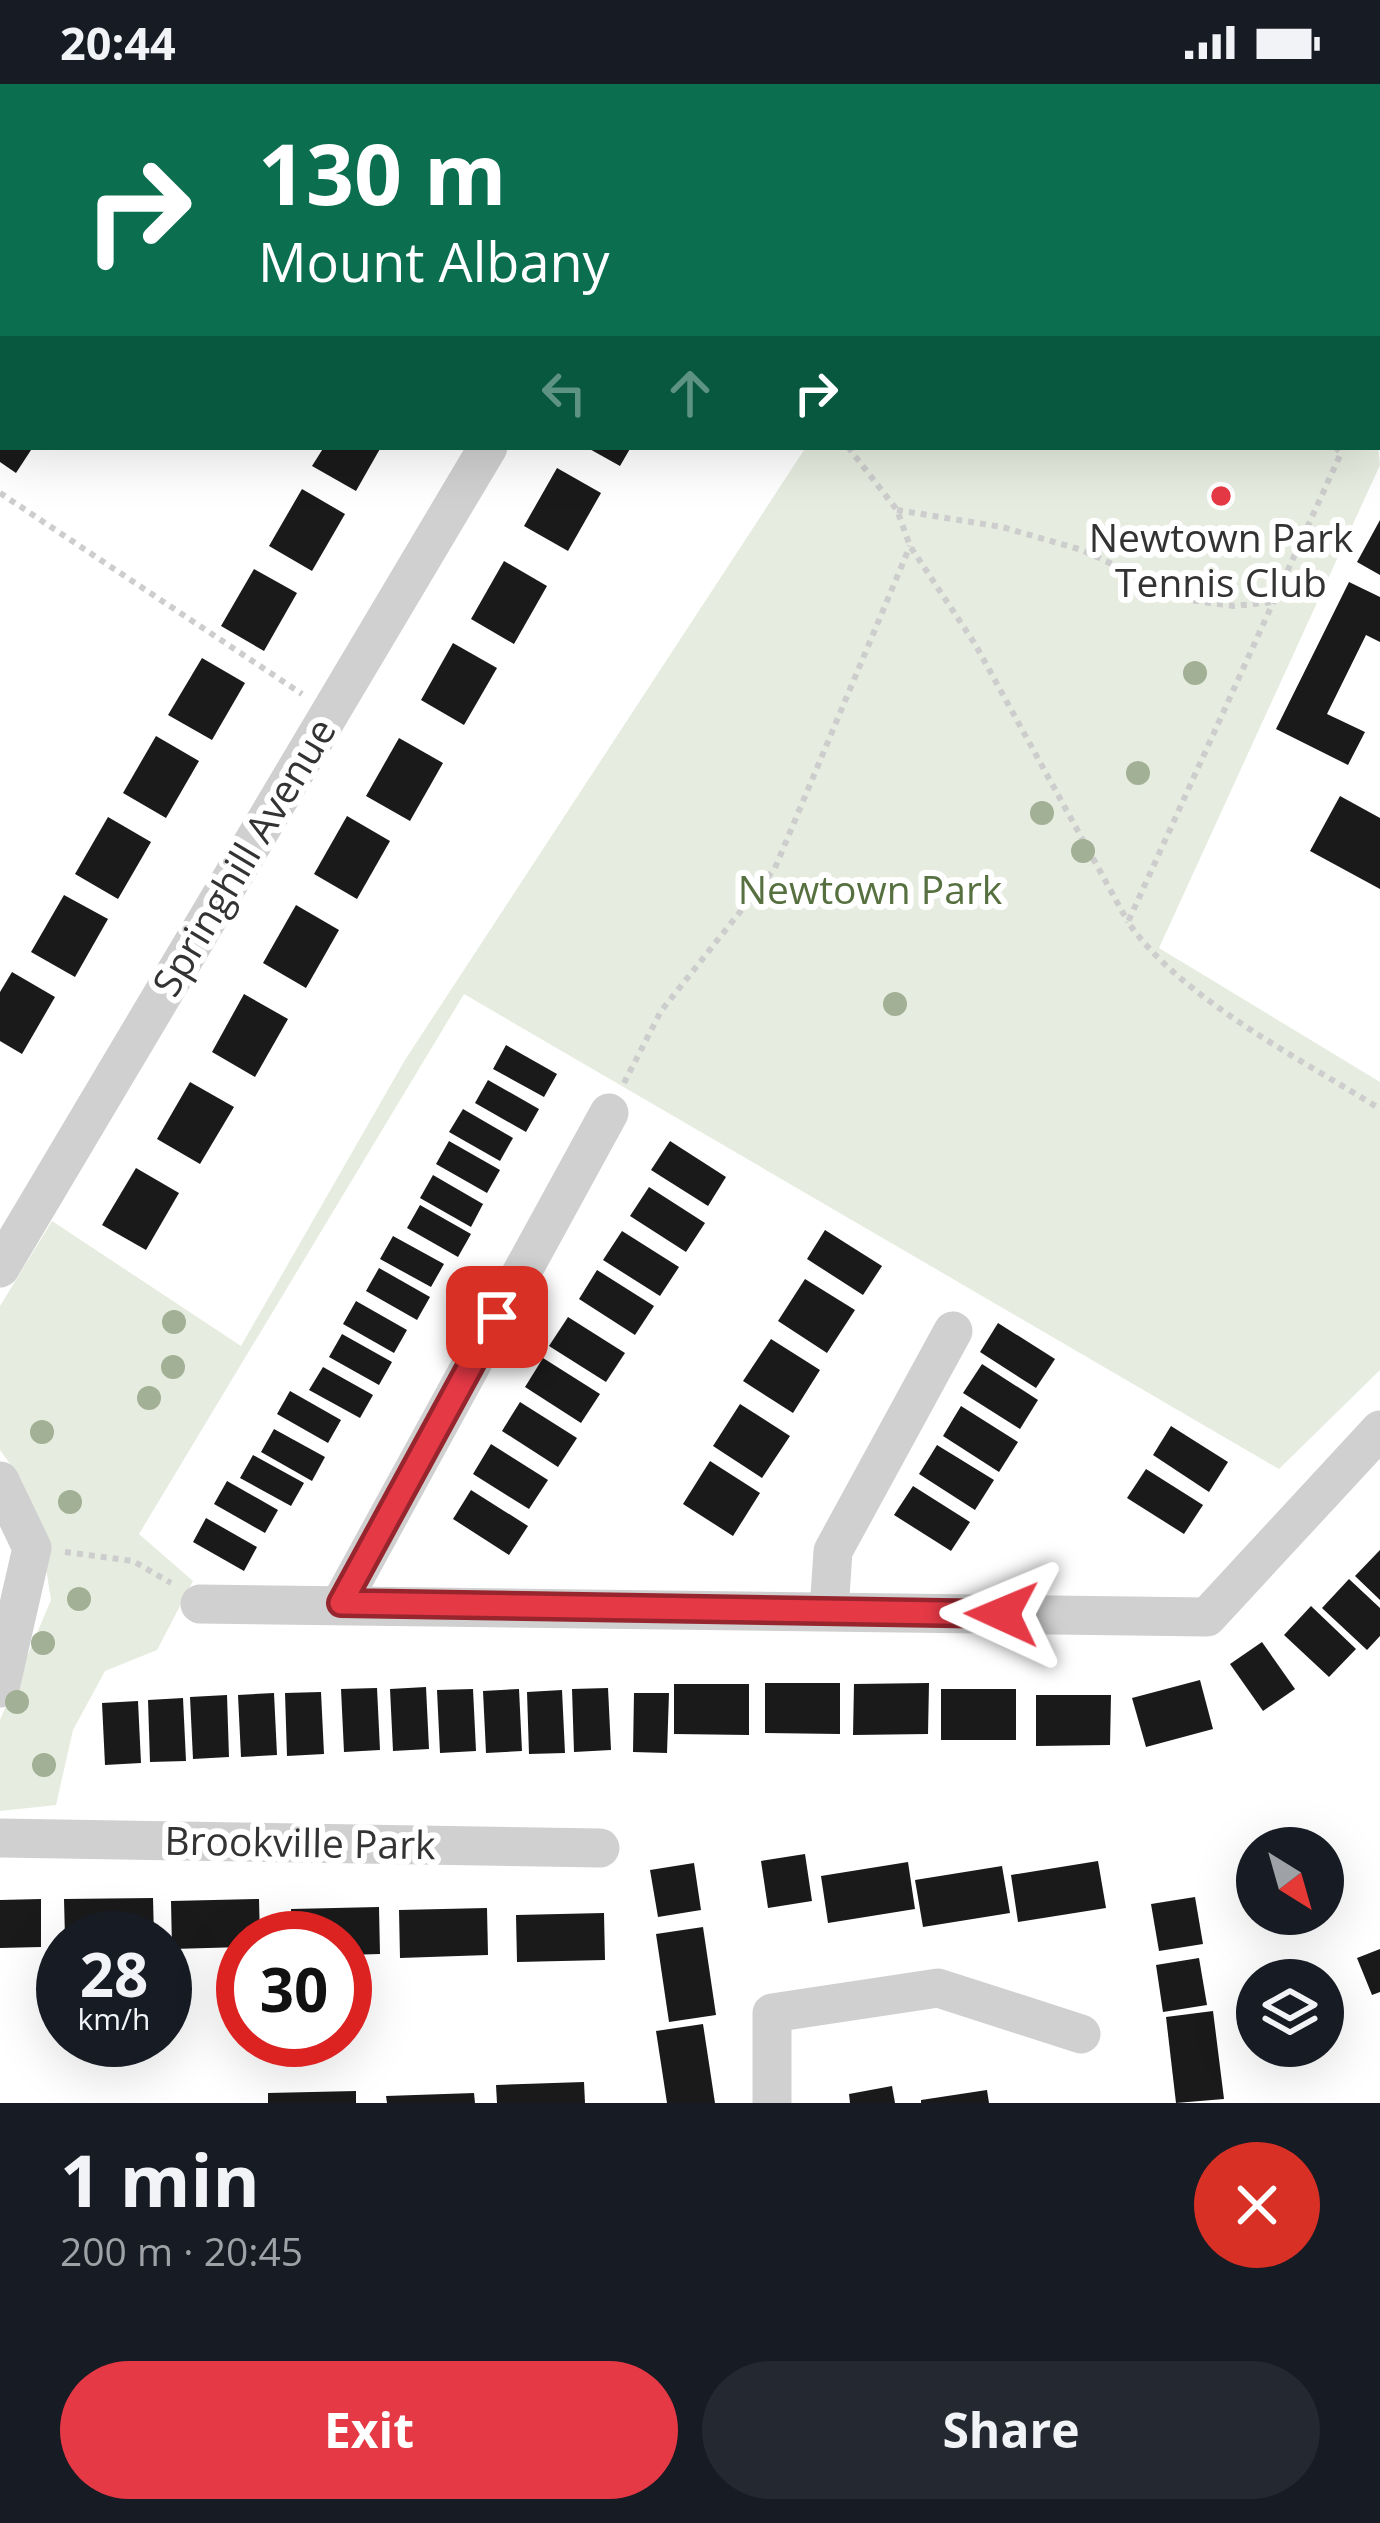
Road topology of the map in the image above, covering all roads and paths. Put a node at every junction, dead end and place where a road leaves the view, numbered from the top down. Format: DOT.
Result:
graph roads {
  1 [pos="486,450"];
  2 [pos="852,450"];
  3 [pos="1338,450"];
  4 [pos="0,493"];
  5 [pos="897,510"];
  6 [pos="910,547"];
  7 [pos="1275,601"];
  8 [pos="330,712"];
  9 [pos="1128,922"];
  10 [pos="615,1100"];
  11 [pos="1380,1109"];
  12 [pos="0,1268"];
  13 [pos="953,1331"];
  14 [pos="1380,1430"];
  15 [pos="0,1481"];
  16 [pos="32,1548"];
  17 [pos="341,1603"];
  18 [pos="200,1604"];
  19 [pos="830,1612"];
  20 [pos="0,1688"];
  21 [pos="0,1838"];
  22 [pos="600,1848"];
  23 [pos="1082,2034"];
  24 [pos="772,2103"];
  1 -- 8 [label="street, Springhill Avenue"];
  2 -- 5 [label="path"];
  3 -- 7 [label="path"];
  4 -- 8 [label="path"];
  5 -- 6 [label="path"];
  5 -- 7 [label="path"];
  6 -- 9 [label="path"];
  6 -- 10 [label="path"];
  7 -- 9 [label="path"];
  8 -- 12 [label="street, Springhill Avenue"];
  9 -- 11 [label="path"];
  10 -- 17 [label="street"];
  13 -- 19 [label="street"];
  14 -- 19 [label="street"];
  15 -- 16 [label="street"];
  16 -- 18 [label="path"];
  16 -- 20 [label="street"];
  17 -- 18 [label="street"];
  17 -- 19 [label="street"];
  21 -- 22 [label="street, Brookville Park"];
  23 -- 24 [label="street"];
}
